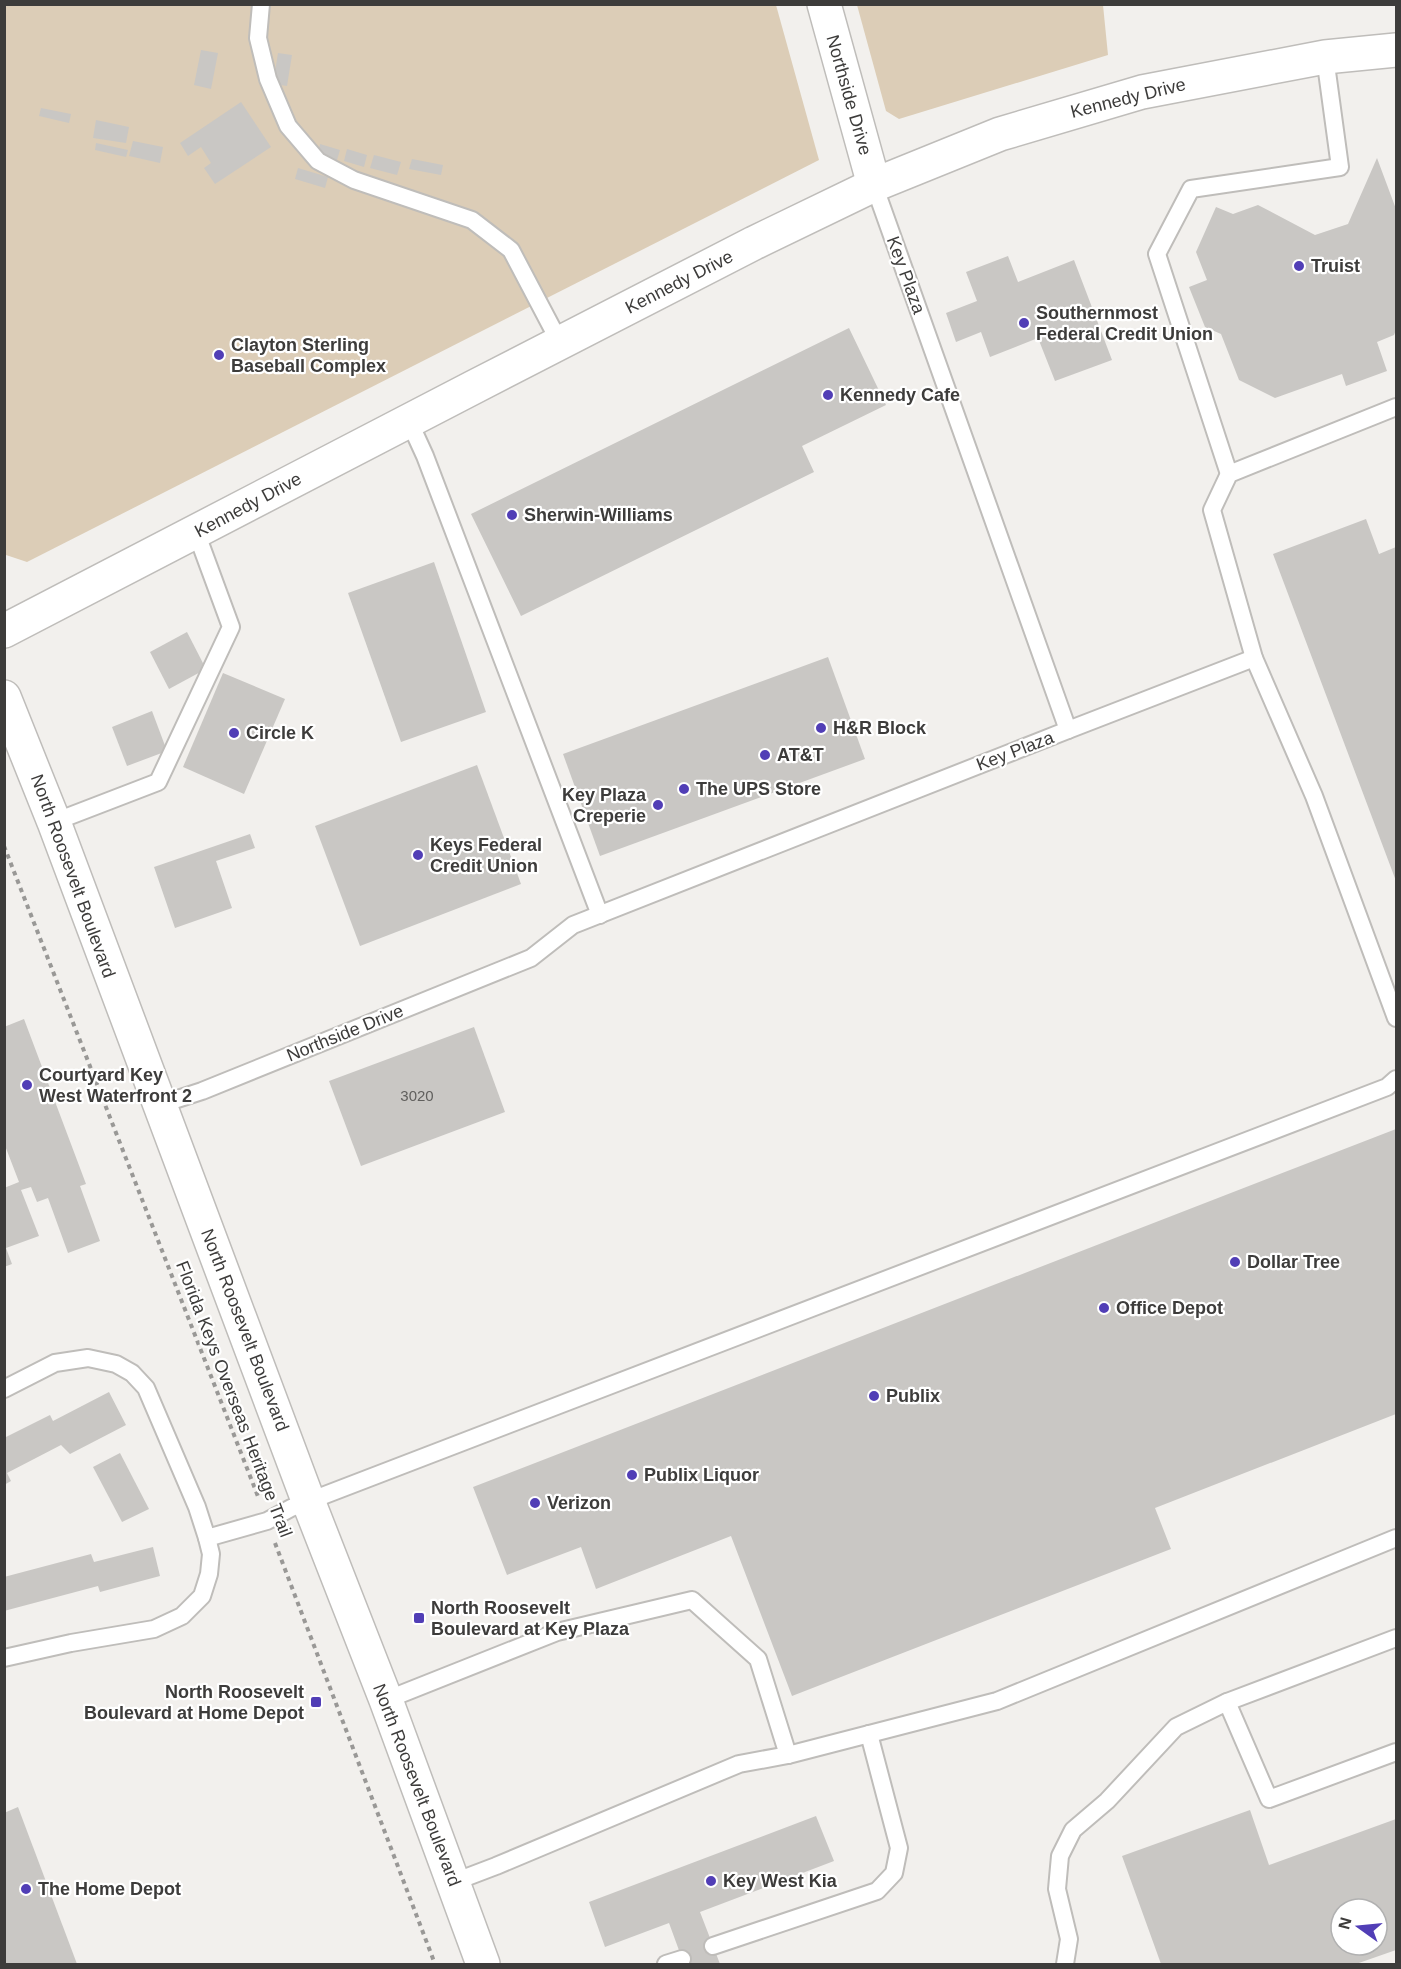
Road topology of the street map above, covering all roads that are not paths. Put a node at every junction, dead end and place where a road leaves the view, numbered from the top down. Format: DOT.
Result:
graph roads {
  1 [pos="261,4"];
  2 [pos="824,4"];
  3 [pos="1396,50"];
  4 [pos="1325,57"];
  5 [pos="874,185"];
  6 [pos="560,343"];
  7 [pos="1396,407"];
  8 [pos="409,421"];
  9 [pos="1229,474"];
  10 [pos="196,532"];
  11 [pos="4,631"];
  12 [pos="1254,658"];
  13 [pos="4,697"];
  14 [pos="1068,730"];
  15 [pos="54,822"];
  16 [pos="600,915"];
  17 [pos="531,958"];
  18 [pos="1396,1018"];
  19 [pos="1396,1079"];
  20 [pos="159,1105"];
  21 [pos="4,1389"];
  22 [pos="309,1503"];
  23 [pos="207,1538"];
  24 [pos="1396,1538"];
  25 [pos="1395,1642"];
  26 [pos="4,1658"];
  27 [pos="386,1700"];
  28 [pos="1227,1702"];
  29 [pos="869,1734"];
  30 [pos="1396,1752"];
  31 [pos="788,1755"];
  32 [pos="454,1882"];
  33 [pos="713,1946"];
  34 [pos="483,1965"];
  35 [pos="1065,1965"];
  1 -- 6 [label="lane"];
  2 -- 5 [label="main road, Northside Drive"];
  3 -- 4 [label="main road, Kennedy Drive"];
  4 -- 5 [label="main road, Kennedy Drive"];
  4 -- 9 [label="lane"];
  5 -- 6 [label="main road, Kennedy Drive"];
  5 -- 14 [label="lane, Key Plaza"];
  6 -- 8 [label="main road, Kennedy Drive"];
  7 -- 9 [label="lane"];
  8 -- 10 [label="main road, Kennedy Drive"];
  8 -- 16 [label="lane"];
  9 -- 12 [label="lane"];
  10 -- 11 [label="main road, Kennedy Drive"];
  10 -- 15 [label="lane"];
  12 -- 14 [label="lane"];
  12 -- 18 [label="lane"];
  13 -- 15 [label="main road, North Roosevelt Boulevard"];
  14 -- 16 [label="lane, Key Plaza"];
  15 -- 20 [label="main road, North Roosevelt Boulevard"];
  16 -- 17 [label="lane, Key Plaza"];
  17 -- 20 [label="lane, Northside Drive"];
  19 -- 22 [label="lane"];
  20 -- 22 [label="main road, North Roosevelt Boulevard"];
  21 -- 23 [label="lane"];
  22 -- 23 [label="lane"];
  22 -- 27 [label="main road, North Roosevelt Boulevard"];
  23 -- 26 [label="lane"];
  24 -- 29 [label="lane"];
  25 -- 28 [label="lane"];
  27 -- 31 [label="lane"];
  27 -- 32 [label="main road, North Roosevelt Boulevard"];
  28 -- 30 [label="lane"];
  28 -- 35 [label="lane"];
  29 -- 31 [label="lane"];
  29 -- 33 [label="lane"];
  31 -- 32 [label="lane"];
  32 -- 34 [label="main road, North Roosevelt Boulevard"];
}
